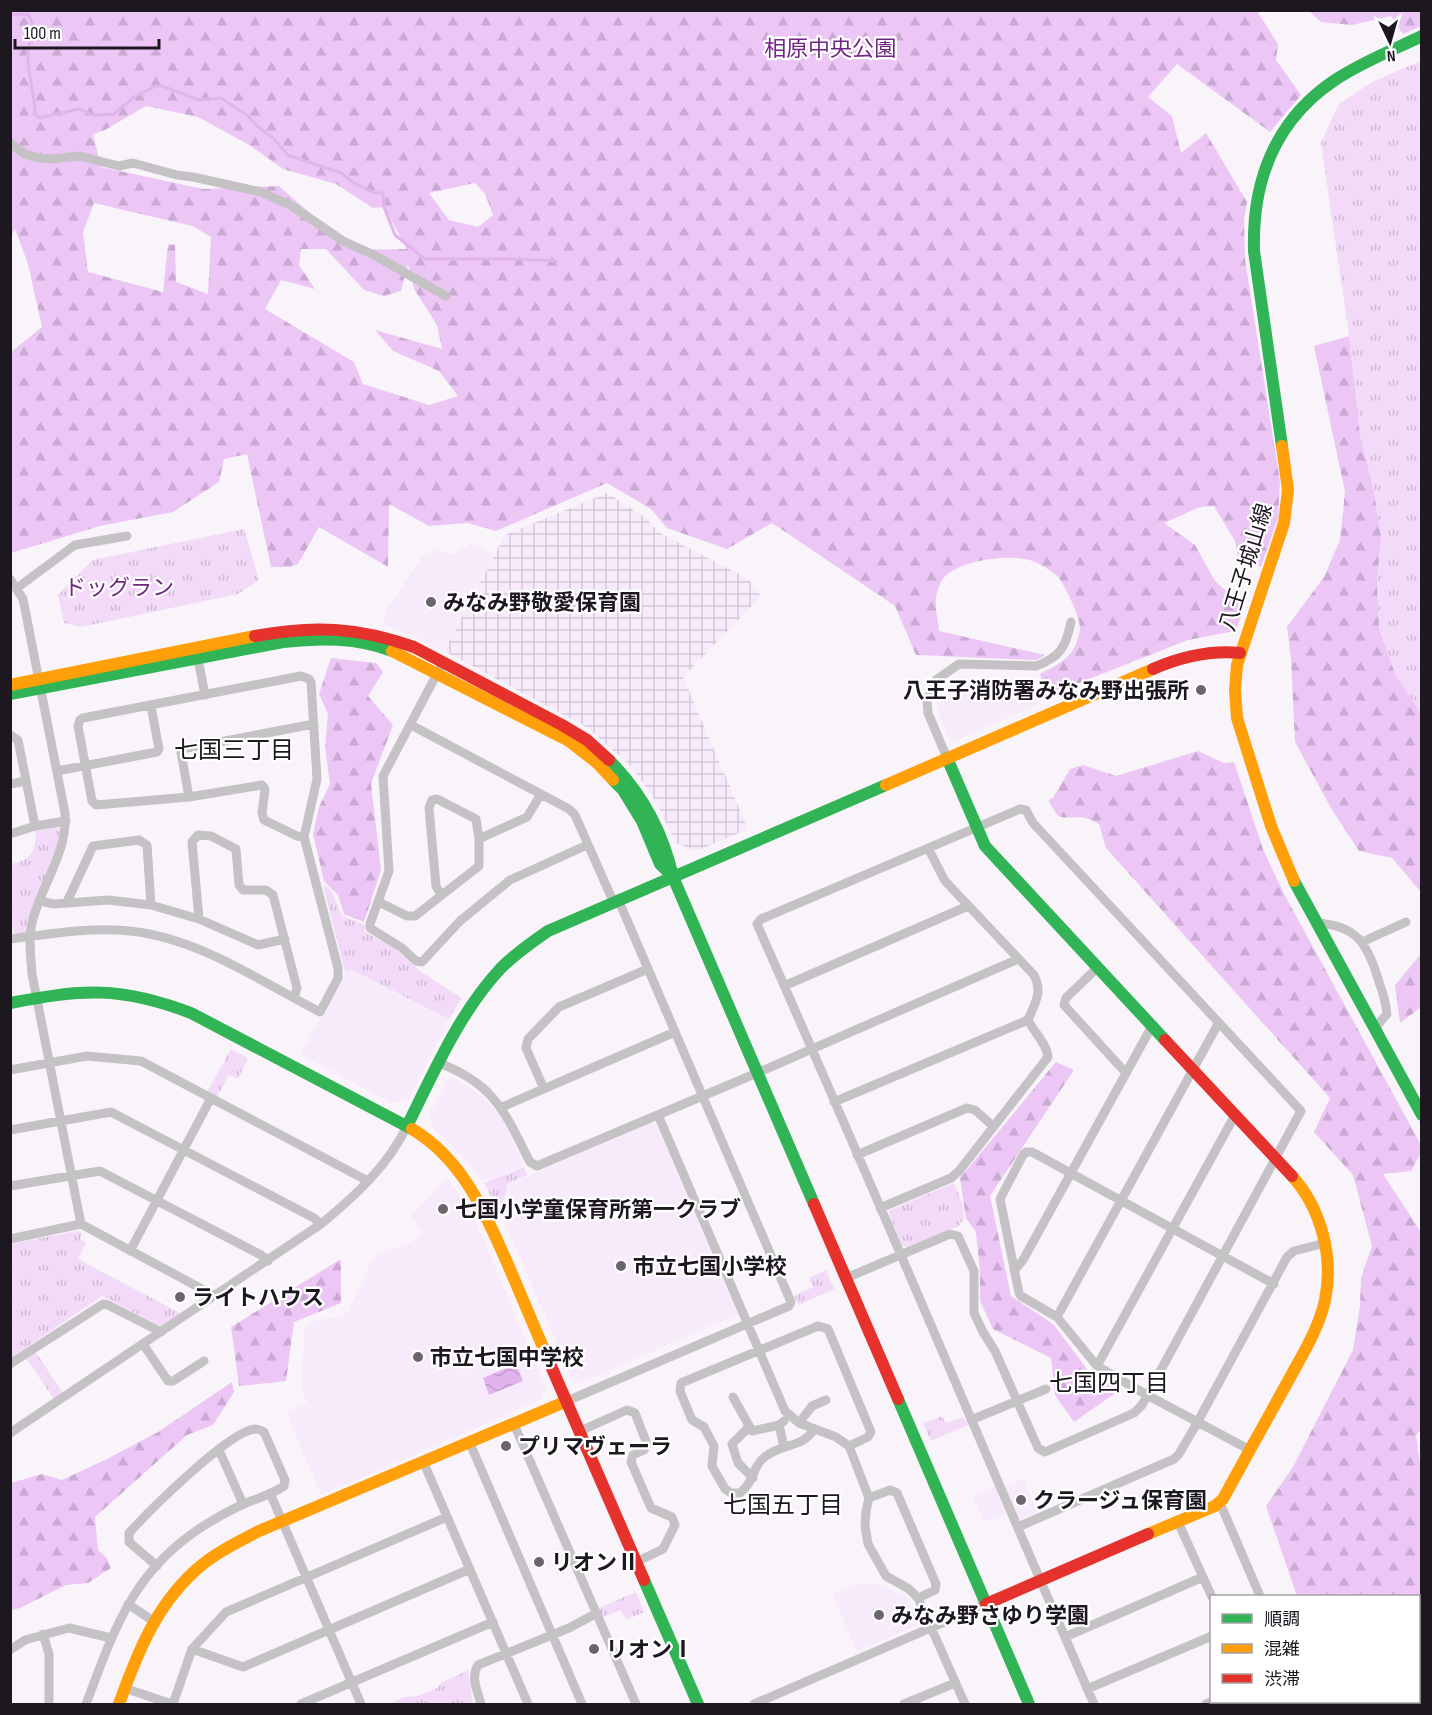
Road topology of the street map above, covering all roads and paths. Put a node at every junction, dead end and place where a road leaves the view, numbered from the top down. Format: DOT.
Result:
graph roads {
  1 [pos="1422,36"];
  2 [pos="10,143"];
  3 [pos="446,296"];
  4 [pos="127,536"];
  5 [pos="10,579"];
  6 [pos="17,588"];
  7 [pos="1071,622"];
  8 [pos="1240,653"];
  9 [pos="198,659"];
  10 [pos="440,668"];
  11 [pos="40,684"];
  12 [pos="10,685"];
  13 [pos="10,694"];
  14 [pos="205,695"];
  15 [pos="151,706"];
  16 [pos="314,724"];
  17 [pos="411,725"];
  18 [pos="10,735"];
  19 [pos="947,758"];
  20 [pos="85,765"];
  21 [pos="57,771"];
  22 [pos="26,781"];
  23 [pos="10,784"];
  24 [pos="541,794"];
  25 [pos="189,797"];
  26 [pos="66,821"];
  27 [pos="35,826"];
  28 [pos="977,827"];
  29 [pos="10,834"];
  30 [pos="304,837"];
  31 [pos="479,839"];
  32 [pos="587,845"];
  33 [pos="928,848"];
  34 [pos="673,877"];
  35 [pos="441,895"];
  36 [pos="615,900"];
  37 [pos="40,901"];
  38 [pos="67,902"];
  39 [pos="379,902"];
  40 [pos="151,905"];
  41 [pos="968,906"];
  42 [pos="199,919"];
  43 [pos="1406,922"];
  44 [pos="1316,923"];
  45 [pos="30,937"];
  46 [pos="10,939"];
  47 [pos="285,939"];
  48 [pos="1362,942"];
  49 [pos="1018,959"];
  50 [pos="1098,967"];
  51 [pos="648,969"];
  52 [pos="784,986"];
  53 [pos="38,998"];
  54 [pos="294,998"];
  55 [pos="10,1003"];
  56 [pos="1028,1020"];
  57 [pos="1218,1024"];
  58 [pos="1152,1026"];
  59 [pos="1374,1029"];
  60 [pos="675,1032"];
  61 [pos="811,1050"];
  62 [pos="51,1063"];
  63 [pos="439,1063"];
  64 [pos="10,1070"];
  65 [pos="1193,1070"];
  66 [pos="757,1073"];
  67 [pos="1126,1073"];
  68 [pos="544,1089"];
  69 [pos="703,1096"];
  70 [pos="211,1098"];
  71 [pos="834,1102"];
  72 [pos="502,1107"];
  73 [pos="658,1115"];
  74 [pos="1235,1115"];
  75 [pos="1422,1115"];
  76 [pos="61,1120"];
  77 [pos="407,1126"];
  78 [pos="993,1126"];
  79 [pos="10,1130"];
  80 [pos="183,1148"];
  81 [pos="857,1155"];
  82 [pos="1276,1159"];
  83 [pos="1072,1173"];
  84 [pos="71,1174"];
  85 [pos="368,1180"];
  86 [pos="10,1186"];
  87 [pos="157,1200"];
  88 [pos="1122,1201"];
  89 [pos="880,1208"];
  90 [pos="81,1224"];
  91 [pos="321,1224"];
  92 [pos="1173,1227"];
  93 [pos="10,1239"];
  94 [pos="1325,1244"];
  95 [pos="130,1251"];
  96 [pos="900,1256"];
  97 [pos="1223,1256"];
  98 [pos="268,1261"];
  99 [pos="1014,1270"];
  100 [pos="846,1278"];
  101 [pos="1274,1284"];
  102 [pos="215,1296"];
  103 [pos="1057,1317"];
  104 [pos="748,1323"];
  105 [pos="161,1332"];
  106 [pos="143,1344"];
  107 [pos="760,1351"];
  108 [pos="204,1360"];
  109 [pos="10,1364"];
  110 [pos="1097,1366"];
  111 [pos="1046,1389"];
  112 [pos="1147,1395"];
  113 [pos="733,1397"];
  114 [pos="825,1400"];
  115 [pos="567,1401"];
  116 [pos="1017,1401"];
  117 [pos="790,1415"];
  118 [pos="971,1420"];
  119 [pos="513,1422"];
  120 [pos="799,1423"];
  121 [pos="1197,1423"];
  122 [pos="779,1425"];
  123 [pos="749,1427"];
  124 [pos="814,1429"];
  125 [pos="580,1431"];
  126 [pos="10,1433"];
  127 [pos="469,1441"];
  128 [pos="849,1446"];
  129 [pos="784,1447"];
  130 [pos="219,1450"];
  131 [pos="1250,1450"];
  132 [pos="423,1461"];
  133 [pos="753,1478"];
  134 [pos="270,1493"];
  135 [pos="869,1498"];
  136 [pos="1220,1503"];
  137 [pos="243,1504"];
  138 [pos="447,1517"];
  139 [pos="283,1521"];
  140 [pos="1178,1522"];
  141 [pos="1018,1527"];
  142 [pos="636,1562"];
  143 [pos="157,1566"];
  144 [pos="470,1569"];
  145 [pos="306,1577"];
  146 [pos="1203,1577"];
  147 [pos="1041,1581"];
  148 [pos="1211,1595"];
  149 [pos="1260,1595"];
  150 [pos="918,1598"];
  151 [pos="128,1604"];
  152 [pos="986,1604"];
  153 [pos="597,1613"];
  154 [pos="153,1621"];
  155 [pos="493,1622"];
  156 [pos="932,1627"];
  157 [pos="328,1630"];
  158 [pos="43,1634"];
  159 [pos="553,1635"];
  160 [pos="1065,1637"];
  161 [pos="1210,1637"];
  162 [pos="111,1638"];
  163 [pos="192,1649"];
  164 [pos="10,1650"];
  165 [pos="506,1653"];
  166 [pos="352,1683"];
  167 [pos="955,1683"];
  168 [pos="124,1688"];
  169 [pos="1087,1689"];
  170 [pos="49,1704"];
  171 [pos="86,1704"];
  172 [pos="119,1704"];
  173 [pos="172,1704"];
  174 [pos="301,1704"];
  175 [pos="361,1704"];
  176 [pos="481,1704"];
  177 [pos="528,1704"];
  178 [pos="582,1704"];
  179 [pos="636,1704"];
  180 [pos="698,1704"];
  181 [pos="758,1704"];
  182 [pos="904,1704"];
  183 [pos="965,1704"];
  184 [pos="1029,1704"];
  185 [pos="1094,1704"];
  1 -- 8 [label="street, 八王子城山線"];
  2 -- 3 [label="street"];
  4 -- 6 [label="street"];
  5 -- 6 [label="street"];
  6 -- 11 [label="street"];
  7 -- 19 [label="street"];
  8 -- 19 [label="street"];
  8 -- 44 [label="street, 八王子城山線"];
  9 -- 10 [label="street"];
  9 -- 11 [label="street"];
  9 -- 14 [label="street"];
  10 -- 11 [label="street"];
  10 -- 17 [label="street"];
  10 -- 34 [label="street"];
  11 -- 12 [label="street"];
  11 -- 13 [label="street"];
  11 -- 21 [label="street"];
  14 -- 15 [label="street"];
  14 -- 16 [label="street"];
  15 -- 20 [label="street"];
  15 -- 20 [label="street"];
  16 -- 25 [label="street"];
  16 -- 30 [label="street"];
  17 -- 24 [label="street"];
  17 -- 39 [label="street"];
  18 -- 22 [label="street"];
  19 -- 28 [label="street"];
  19 -- 34 [label="street"];
  20 -- 21 [label="street"];
  20 -- 25 [label="street"];
  21 -- 26 [label="street"];
  22 -- 23 [label="street"];
  22 -- 27 [label="street"];
  24 -- 31 [label="street"];
  24 -- 32 [label="street"];
  25 -- 30 [label="street"];
  26 -- 27 [label="street"];
  26 -- 37 [label="street"];
  27 -- 29 [label="street"];
  28 -- 33 [label="street"];
  28 -- 50 [label="street"];
  28 -- 57 [label="street"];
  30 -- 54 [label="street"];
  31 -- 35 [label="street"];
  31 -- 35 [label="street"];
  32 -- 36 [label="street"];
  32 -- 39 [label="street"];
  33 -- 41 [label="street"];
  33 -- 52 [label="street"];
  34 -- 36 [label="street"];
  34 -- 66 [label="street"];
  35 -- 39 [label="street"];
  36 -- 51 [label="street"];
  36 -- 63 [label="street"];
  37 -- 38 [label="street"];
  37 -- 45 [label="street"];
  38 -- 40 [label="street"];
  38 -- 40 [label="street"];
  40 -- 42 [label="street"];
  41 -- 49 [label="street"];
  41 -- 52 [label="street"];
  42 -- 47 [label="street"];
  42 -- 47 [label="street"];
  43 -- 48 [label="street"];
  44 -- 48 [label="street"];
  44 -- 59 [label="street, 八王子城山線"];
  45 -- 46 [label="street"];
  45 -- 53 [label="street"];
  45 -- 54 [label="street"];
  47 -- 54 [label="street"];
  48 -- 59 [label="street"];
  49 -- 56 [label="street"];
  49 -- 61 [label="street"];
  50 -- 58 [label="street"];
  50 -- 67 [label="street"];
  51 -- 60 [label="street"];
  51 -- 68 [label="street"];
  52 -- 61 [label="street"];
  53 -- 55 [label="street"];
  53 -- 62 [label="street"];
  53 -- 77 [label="street"];
  56 -- 71 [label="street"];
  56 -- 78 [label="street"];
  57 -- 65 [label="street"];
  57 -- 82 [label="street"];
  58 -- 65 [label="street"];
  58 -- 67 [label="street"];
  59 -- 75 [label="street, 八王子城山線"];
  60 -- 68 [label="street"];
  60 -- 69 [label="street"];
  61 -- 66 [label="street"];
  61 -- 71 [label="street"];
  62 -- 64 [label="street"];
  62 -- 70 [label="street"];
  62 -- 76 [label="street"];
  63 -- 72 [label="street"];
  63 -- 77 [label="street"];
  65 -- 74 [label="street"];
  65 -- 88 [label="street"];
  66 -- 69 [label="street"];
  66 -- 100 [label="street"];
  67 -- 83 [label="street"];
  68 -- 72 [label="street"];
  69 -- 73 [label="street"];
  69 -- 104 [label="street"];
  70 -- 80 [label="street"];
  70 -- 85 [label="street"];
  71 -- 81 [label="street"];
  72 -- 73 [label="street"];
  73 -- 104 [label="street"];
  74 -- 82 [label="street"];
  74 -- 92 [label="street"];
  76 -- 79 [label="street"];
  76 -- 80 [label="street"];
  76 -- 84 [label="street"];
  77 -- 85 [label="street"];
  77 -- 115 [label="street"];
  78 -- 81 [label="street"];
  78 -- 89 [label="street"];
  80 -- 87 [label="street"];
  80 -- 91 [label="street"];
  81 -- 89 [label="street"];
  82 -- 94 [label="street"];
  82 -- 97 [label="street"];
  83 -- 88 [label="street"];
  83 -- 99 [label="street"];
  83 -- 99 [label="street"];
  84 -- 86 [label="street"];
  84 -- 87 [label="street"];
  84 -- 90 [label="street"];
  85 -- 91 [label="street"];
  87 -- 95 [label="street"];
  87 -- 98 [label="street"];
  88 -- 92 [label="street"];
  88 -- 103 [label="street"];
  89 -- 96 [label="street"];
  90 -- 93 [label="street"];
  90 -- 95 [label="street"];
  91 -- 98 [label="street"];
  92 -- 97 [label="street"];
  92 -- 110 [label="street"];
  94 -- 101 [label="street"];
  94 -- 131 [label="street"];
  95 -- 102 [label="street"];
  96 -- 100 [label="street"];
  96 -- 116 [label="street"];
  96 -- 118 [label="street"];
  97 -- 101 [label="street"];
  97 -- 112 [label="street"];
  98 -- 102 [label="street"];
  99 -- 103 [label="street"];
  100 -- 152 [label="street"];
  101 -- 121 [label="street"];
  102 -- 105 [label="street"];
  103 -- 110 [label="street"];
  104 -- 107 [label="street"];
  104 -- 115 [label="street"];
  105 -- 106 [label="street"];
  105 -- 109 [label="street"];
  106 -- 108 [label="street"];
  106 -- 126 [label="street"];
  107 -- 117 [label="street"];
  107 -- 128 [label="street"];
  107 -- 133 [label="street"];
  110 -- 112 [label="street"];
  111 -- 116 [label="street"];
  112 -- 116 [label="street"];
  112 -- 121 [label="street"];
  113 -- 123 [label="street"];
  114 -- 120 [label="street"];
  115 -- 119 [label="street"];
  115 -- 125 [label="street"];
  116 -- 118 [label="street"];
  117 -- 120 [label="street"];
  117 -- 122 [label="street"];
  118 -- 141 [label="street"];
  119 -- 127 [label="street"];
  119 -- 153 [label="street"];
  120 -- 124 [label="street"];
  121 -- 131 [label="street"];
  121 -- 141 [label="street"];
  122 -- 123 [label="street"];
  122 -- 129 [label="street"];
  123 -- 133 [label="street"];
  124 -- 128 [label="street"];
  124 -- 129 [label="street"];
  125 -- 142 [label="street"];
  125 -- 142 [label="street"];
  127 -- 132 [label="street"];
  127 -- 159 [label="street"];
  128 -- 135 [label="street"];
  129 -- 133 [label="street"];
  130 -- 134 [label="street"];
  130 -- 137 [label="street"];
  130 -- 143 [label="street"];
  131 -- 136 [label="street"];
  132 -- 138 [label="street"];
  132 -- 139 [label="street"];
  134 -- 137 [label="street"];
  134 -- 139 [label="street"];
  135 -- 150 [label="street"];
  135 -- 150 [label="street"];
  136 -- 140 [label="street"];
  136 -- 149 [label="street"];
  137 -- 143 [label="street"];
  138 -- 144 [label="street"];
  138 -- 145 [label="street"];
  139 -- 145 [label="street"];
  139 -- 154 [label="street"];
  140 -- 146 [label="street"];
  140 -- 147 [label="street"];
  141 -- 147 [label="street"];
  142 -- 180 [label="street"];
  143 -- 151 [label="street"];
  144 -- 155 [label="street"];
  144 -- 157 [label="street"];
  145 -- 157 [label="street"];
  145 -- 163 [label="street"];
  146 -- 148 [label="street"];
  146 -- 160 [label="street"];
  147 -- 152 [label="street"];
  147 -- 160 [label="street"];
  150 -- 156 [label="street"];
  151 -- 154 [label="street"];
  151 -- 162 [label="street"];
  152 -- 156 [label="street"];
  152 -- 184 [label="street"];
  153 -- 159 [label="street"];
  153 -- 179 [label="street"];
  154 -- 168 [label="street"];
  155 -- 165 [label="street"];
  155 -- 166 [label="street"];
  156 -- 167 [label="street"];
  156 -- 181 [label="street"];
  157 -- 163 [label="street"];
  157 -- 166 [label="street"];
  158 -- 162 [label="street"];
  158 -- 164 [label="street"];
  158 -- 170 [label="street"];
  159 -- 165 [label="street"];
  159 -- 178 [label="street"];
  160 -- 169 [label="street"];
  161 -- 169 [label="street"];
  162 -- 171 [label="street"];
  163 -- 173 [label="street"];
  165 -- 176 [label="street"];
  165 -- 177 [label="street"];
  166 -- 174 [label="street"];
  166 -- 175 [label="street"];
  167 -- 182 [label="street"];
  167 -- 183 [label="street"];
  168 -- 172 [label="street"];
  168 -- 173 [label="street"];
  169 -- 185 [label="street"];
}
